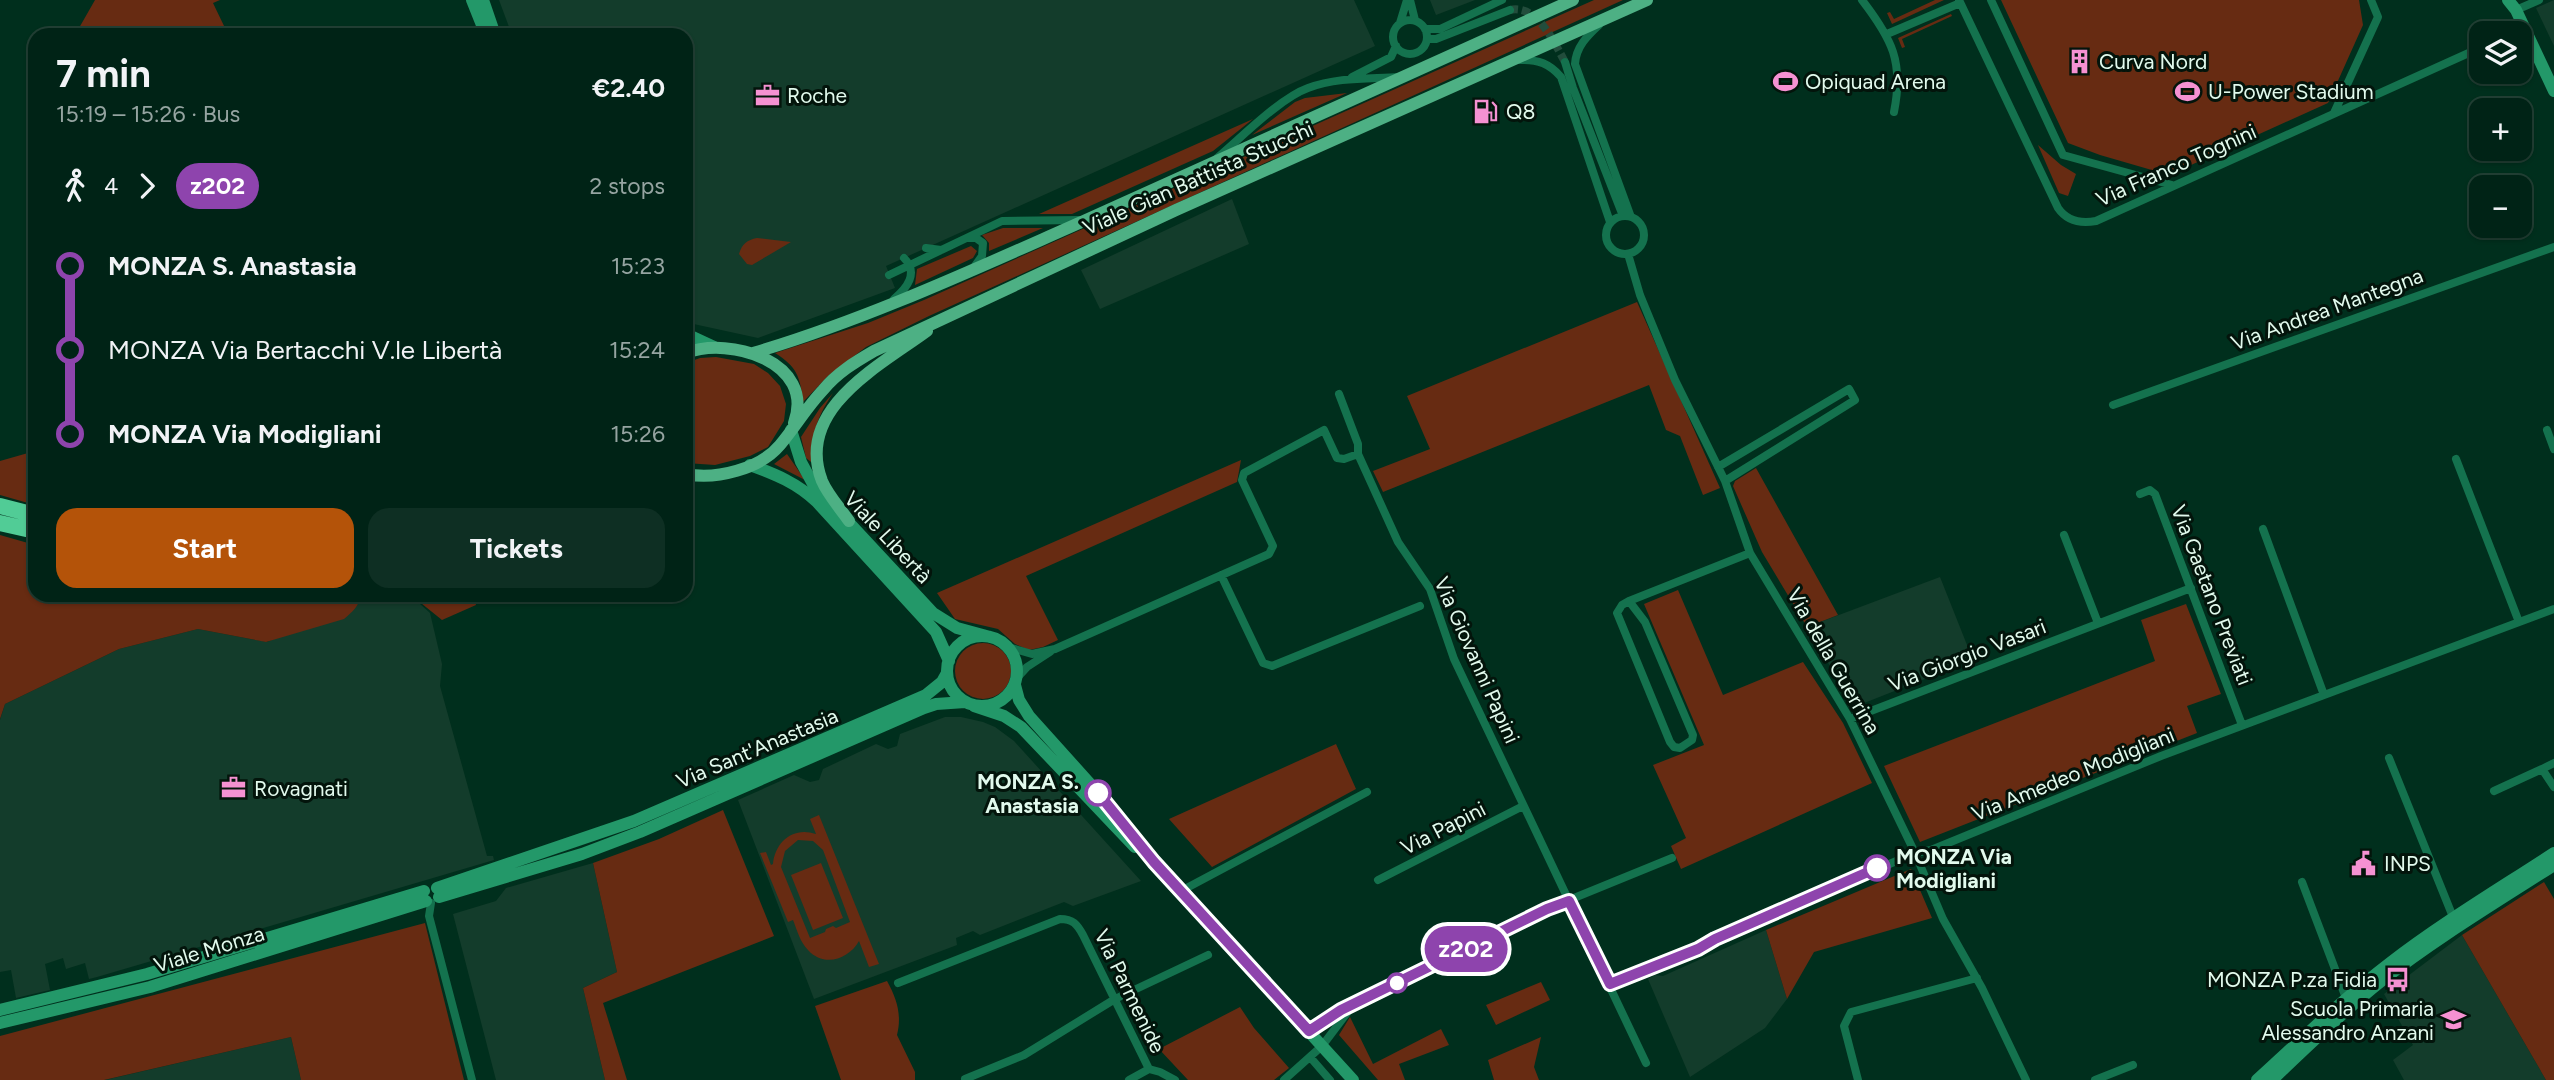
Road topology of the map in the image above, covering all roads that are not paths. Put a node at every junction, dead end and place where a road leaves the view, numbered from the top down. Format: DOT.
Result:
graph roads {
  1 [pos="472,0"];
  2 [pos="483,0"];
  3 [pos="1409,0"];
  4 [pos="1502,0"];
  5 [pos="1573,0"];
  6 [pos="1647,0"];
  7 [pos="1862,0"];
  8 [pos="1990,0"];
  9 [pos="2371,0"];
  10 [pos="2539,0"];
  11 [pos="1959,1"];
  12 [pos="2513,3"];
  13 [pos="1510,10"];
  14 [pos="1607,18"];
  15 [pos="1415,20"];
  16 [pos="2521,21"];
  17 [pos="1400,23"];
  18 [pos="483,28"];
  19 [pos="493,28"];
  20 [pos="1425,29"];
  21 [pos="1887,34"];
  22 [pos="1427,39"];
  23 [pos="2532,45"];
  24 [pos="1396,46"];
  25 [pos="2469,53"];
  26 [pos="1510,61"];
  27 [pos="1565,62"];
  28 [pos="1406,76"];
  29 [pos="1349,79"];
  30 [pos="2554,92"];
  31 [pos="1894,112"];
  32 [pos="2334,113"];
  33 [pos="1206,167"];
  34 [pos="2172,185"];
  35 [pos="1627,217"];
  36 [pos="1085,220"];
  37 [pos="1610,222"];
  38 [pos="966,238"];
  39 [pos="2554,247"];
  40 [pos="926,248"];
  41 [pos="941,250"];
  42 [pos="1628,254"];
  43 [pos="907,261"];
  44 [pos="970,271"];
  45 [pos="889,275"];
  46 [pos="884,306"];
  47 [pos="957,310"];
  48 [pos="693,337"];
  49 [pos="714,347"];
  50 [pos="693,352"];
  51 [pos="753,353"];
  52 [pos="1339,394"];
  53 [pos="2112,405"];
  54 [pos="791,430"];
  55 [pos="2547,430"];
  56 [pos="2554,449"];
  57 [pos="1358,454"];
  58 [pos="2456,459"];
  59 [pos="750,465"];
  60 [pos="1718,467"];
  61 [pos="693,474"];
  62 [pos="1725,481"];
  63 [pos="2140,494"];
  64 [pos="0,506"];
  65 [pos="28,513"];
  66 [pos="849,521"];
  67 [pos="0,523"];
  68 [pos="2263,528"];
  69 [pos="28,529"];
  70 [pos="2064,535"];
  71 [pos="1750,553"];
  72 [pos="1221,575"];
  73 [pos="2191,588"];
  74 [pos="1629,601"];
  75 [pos="1420,606"];
  76 [pos="2554,609"];
  77 [pos="2519,622"];
  78 [pos="2098,623"];
  79 [pos="990,637"];
  80 [pos="1008,647"];
  81 [pos="1055,649"];
  82 [pos="948,667"];
  83 [pos="1016,682"];
  84 [pos="2324,695"];
  85 [pos="970,704"];
  86 [pos="1850,719"];
  87 [pos="2242,726"];
  88 [pos="2389,758"];
  89 [pos="2554,763"];
  90 [pos="2542,769"];
  91 [pos="2554,787"];
  92 [pos="2494,791"];
  93 [pos="1367,792"];
  94 [pos="1523,806"];
  95 [pos="572,843"];
  96 [pos="1915,853"];
  97 [pos="2554,853"];
  98 [pos="582,854"];
  99 [pos="1672,858"];
  100 [pos="1154,862"];
  101 [pos="2554,865"];
  102 [pos="1378,880"];
  103 [pos="2302,882"];
  104 [pos="1181,891"];
  105 [pos="432,896"];
  106 [pos="1569,901"];
  107 [pos="2457,925"];
  108 [pos="1208,955"];
  109 [pos="1977,978"];
  110 [pos="898,983"];
  111 [pos="1610,984"];
  112 [pos="2346,998"];
  113 [pos="1115,999"];
  114 [pos="1353,1005"];
  115 [pos="0,1010"];
  116 [pos="0,1023"];
  117 [pos="1309,1031"];
  118 [pos="1322,1046"];
  119 [pos="1310,1057"];
  120 [pos="1646,1063"];
  121 [pos="2133,1065"];
  122 [pos="1149,1069"];
  123 [pos="965,1079"];
  124 [pos="472,1080"];
  125 [pos="1129,1080"];
  126 [pos="1175,1080"];
  127 [pos="1284,1080"];
  128 [pos="1330,1080"];
  129 [pos="1353,1080"];
  130 [pos="1858,1080"];
  131 [pos="2026,1080"];
  132 [pos="2095,1080"];
  133 [pos="2257,1080"];
  134 [pos="2272,1080"];
  1 -- 18 [label="street"];
  2 -- 19 [label="street"];
  3 -- 15 [label="street"];
  3 -- 17 [label="street"];
  4 -- 20 [label="street"];
  5 -- 28 [label="main road, Viale Gian Battista Stucchi"];
  6 -- 14 [label="main road, Viale Gian Battista Stucchi"];
  7 -- 21 [label="street"];
  8 -- 34 [label="street"];
  9 -- 32 [label="street"];
  10 -- 12 [label="street"];
  11 -- 21 [label="street"];
  11 -- 34 [label="street, Via Franco Tognini"];
  12 -- 16 [label="street"];
  13 -- 22 [label="street"];
  14 -- 26 [label="main road, Viale Gian Battista Stucchi"];
  14 -- 35 [label="street"];
  15 -- 17 [label="street"];
  15 -- 20 [label="street"];
  17 -- 24 [label="street"];
  20 -- 22 [label="street"];
  21 -- 31 [label="street"];
  22 -- 24 [label="street"];
  23 -- 30 [label="street"];
  24 -- 29 [label="street"];
  25 -- 32 [label="street, Via Franco Tognini"];
  26 -- 37 [label="street"];
  26 -- 47 [label="main road, Viale Gian Battista Stucchi"];
  27 -- 35 [label="street"];
  28 -- 29 [label="street"];
  28 -- 33 [label="main road, Viale Gian Battista Stucchi"];
  29 -- 33 [label="street"];
  32 -- 34 [label="street, Via Franco Tognini"];
  33 -- 36 [label="main road, Viale Gian Battista Stucchi"];
  35 -- 37 [label="street"];
  35 -- 42 [label="street"];
  36 -- 38 [label="street"];
  36 -- 44 [label="main road, Viale Gian Battista Stucchi"];
  37 -- 42 [label="street"];
  38 -- 41 [label="street"];
  38 -- 44 [label="street"];
  39 -- 53 [label="street, Via Andrea Mantegna"];
  40 -- 41 [label="street"];
  41 -- 43 [label="street"];
  42 -- 60 [label="street, Via della Guerrina"];
  43 -- 45 [label="street"];
  43 -- 46 [label="street"];
  44 -- 46 [label="main road, Viale Gian Battista Stucchi"];
  46 -- 51 [label="main road, Viale Gian Battista Stucchi"];
  47 -- 54 [label="main road, Viale Gian Battista Stucchi"];
  47 -- 66 [label="main road"];
  48 -- 49 [label="street"];
  49 -- 50 [label="main road, Viale Gian Battista Stucchi"];
  49 -- 51 [label="main road, Viale Gian Battista Stucchi"];
  51 -- 54 [label="main road, Viale Gian Battista Stucchi"];
  52 -- 57 [label="street, Via Giovanni Papini"];
  54 -- 59 [label="main road, Viale Gian Battista Stucchi"];
  54 -- 66 [label="street, Viale Libertà"];
  55 -- 56 [label="street"];
  57 -- 72 [label="street"];
  57 -- 94 [label="street, Via Giovanni Papini"];
  58 -- 77 [label="street"];
  59 -- 61 [label="main road, Viale Gian Battista Stucchi"];
  59 -- 82 [label="street, Viale Libertà"];
  60 -- 62 [label="street, Via della Guerrina"];
  60 -- 62 [label="street"];
  62 -- 71 [label="street, Via della Guerrina"];
  63 -- 73 [label="street, Via Gaetano Previati"];
  64 -- 65 [label="highway"];
  66 -- 79 [label="street, Viale Libertà"];
  67 -- 69 [label="highway"];
  68 -- 84 [label="street"];
  70 -- 78 [label="street"];
  71 -- 74 [label="street"];
  71 -- 86 [label="street, Via della Guerrina"];
  72 -- 75 [label="street"];
  72 -- 81 [label="street"];
  73 -- 78 [label="street, Via Giorgio Vasari"];
  73 -- 87 [label="street, Via Gaetano Previati"];
  74 -- 74 [label="street"];
  76 -- 77 [label="street, Via Amedeo Modigliani"];
  77 -- 84 [label="street, Via Amedeo Modigliani"];
  78 -- 86 [label="street, Via Giorgio Vasari"];
  79 -- 80 [label="street"];
  79 -- 82 [label="street"];
  80 -- 81 [label="street"];
  80 -- 83 [label="street"];
  81 -- 83 [label="street"];
  82 -- 85 [label="street"];
  82 -- 95 [label="street, Via Sant'Anastasia"];
  83 -- 85 [label="street"];
  83 -- 100 [label="street"];
  84 -- 87 [label="street, Via Amedeo Modigliani"];
  85 -- 98 [label="street, Via Sant'Anastasia"];
  85 -- 100 [label="street"];
  86 -- 96 [label="street, Via della Guerrina"];
  87 -- 96 [label="street, Via Amedeo Modigliani"];
  88 -- 107 [label="street"];
  89 -- 90 [label="street"];
  90 -- 91 [label="street"];
  90 -- 92 [label="street"];
  93 -- 104 [label="street"];
  94 -- 102 [label="street, Via Papini"];
  94 -- 106 [label="street, Via Giovanni Papini"];
  95 -- 105 [label="street, Viale Monza"];
  96 -- 109 [label="street, Via della Guerrina"];
  96 -- 111 [label="street, Via Amedeo Modigliani"];
  97 -- 107 [label="street"];
  98 -- 105 [label="street, Viale Monza"];
  99 -- 106 [label="street"];
  100 -- 104 [label="street"];
  101 -- 107 [label="street"];
  103 -- 112 [label="street"];
  104 -- 117 [label="street"];
  105 -- 115 [label="street, Viale Monza"];
  105 -- 116 [label="street, Viale Monza"];
  105 -- 124 [label="street"];
  106 -- 111 [label="street, Via Giovanni Papini"];
  106 -- 114 [label="street"];
  107 -- 112 [label="street"];
  107 -- 134 [label="street"];
  108 -- 113 [label="street"];
  109 -- 130 [label="street"];
  109 -- 131 [label="street, Via della Guerrina"];
  110 -- 113 [label="street, Via Parmenide"];
  111 -- 120 [label="street, Via Giovanni Papini"];
  112 -- 133 [label="street"];
  113 -- 122 [label="street, Via Parmenide"];
  113 -- 123 [label="street"];
  114 -- 117 [label="street"];
  114 -- 118 [label="street"];
  117 -- 118 [label="street"];
  118 -- 119 [label="street"];
  118 -- 129 [label="street"];
  119 -- 127 [label="street"];
  119 -- 128 [label="street"];
  121 -- 132 [label="street"];
  122 -- 125 [label="street"];
  122 -- 126 [label="street, Via Parmenide"];
}
